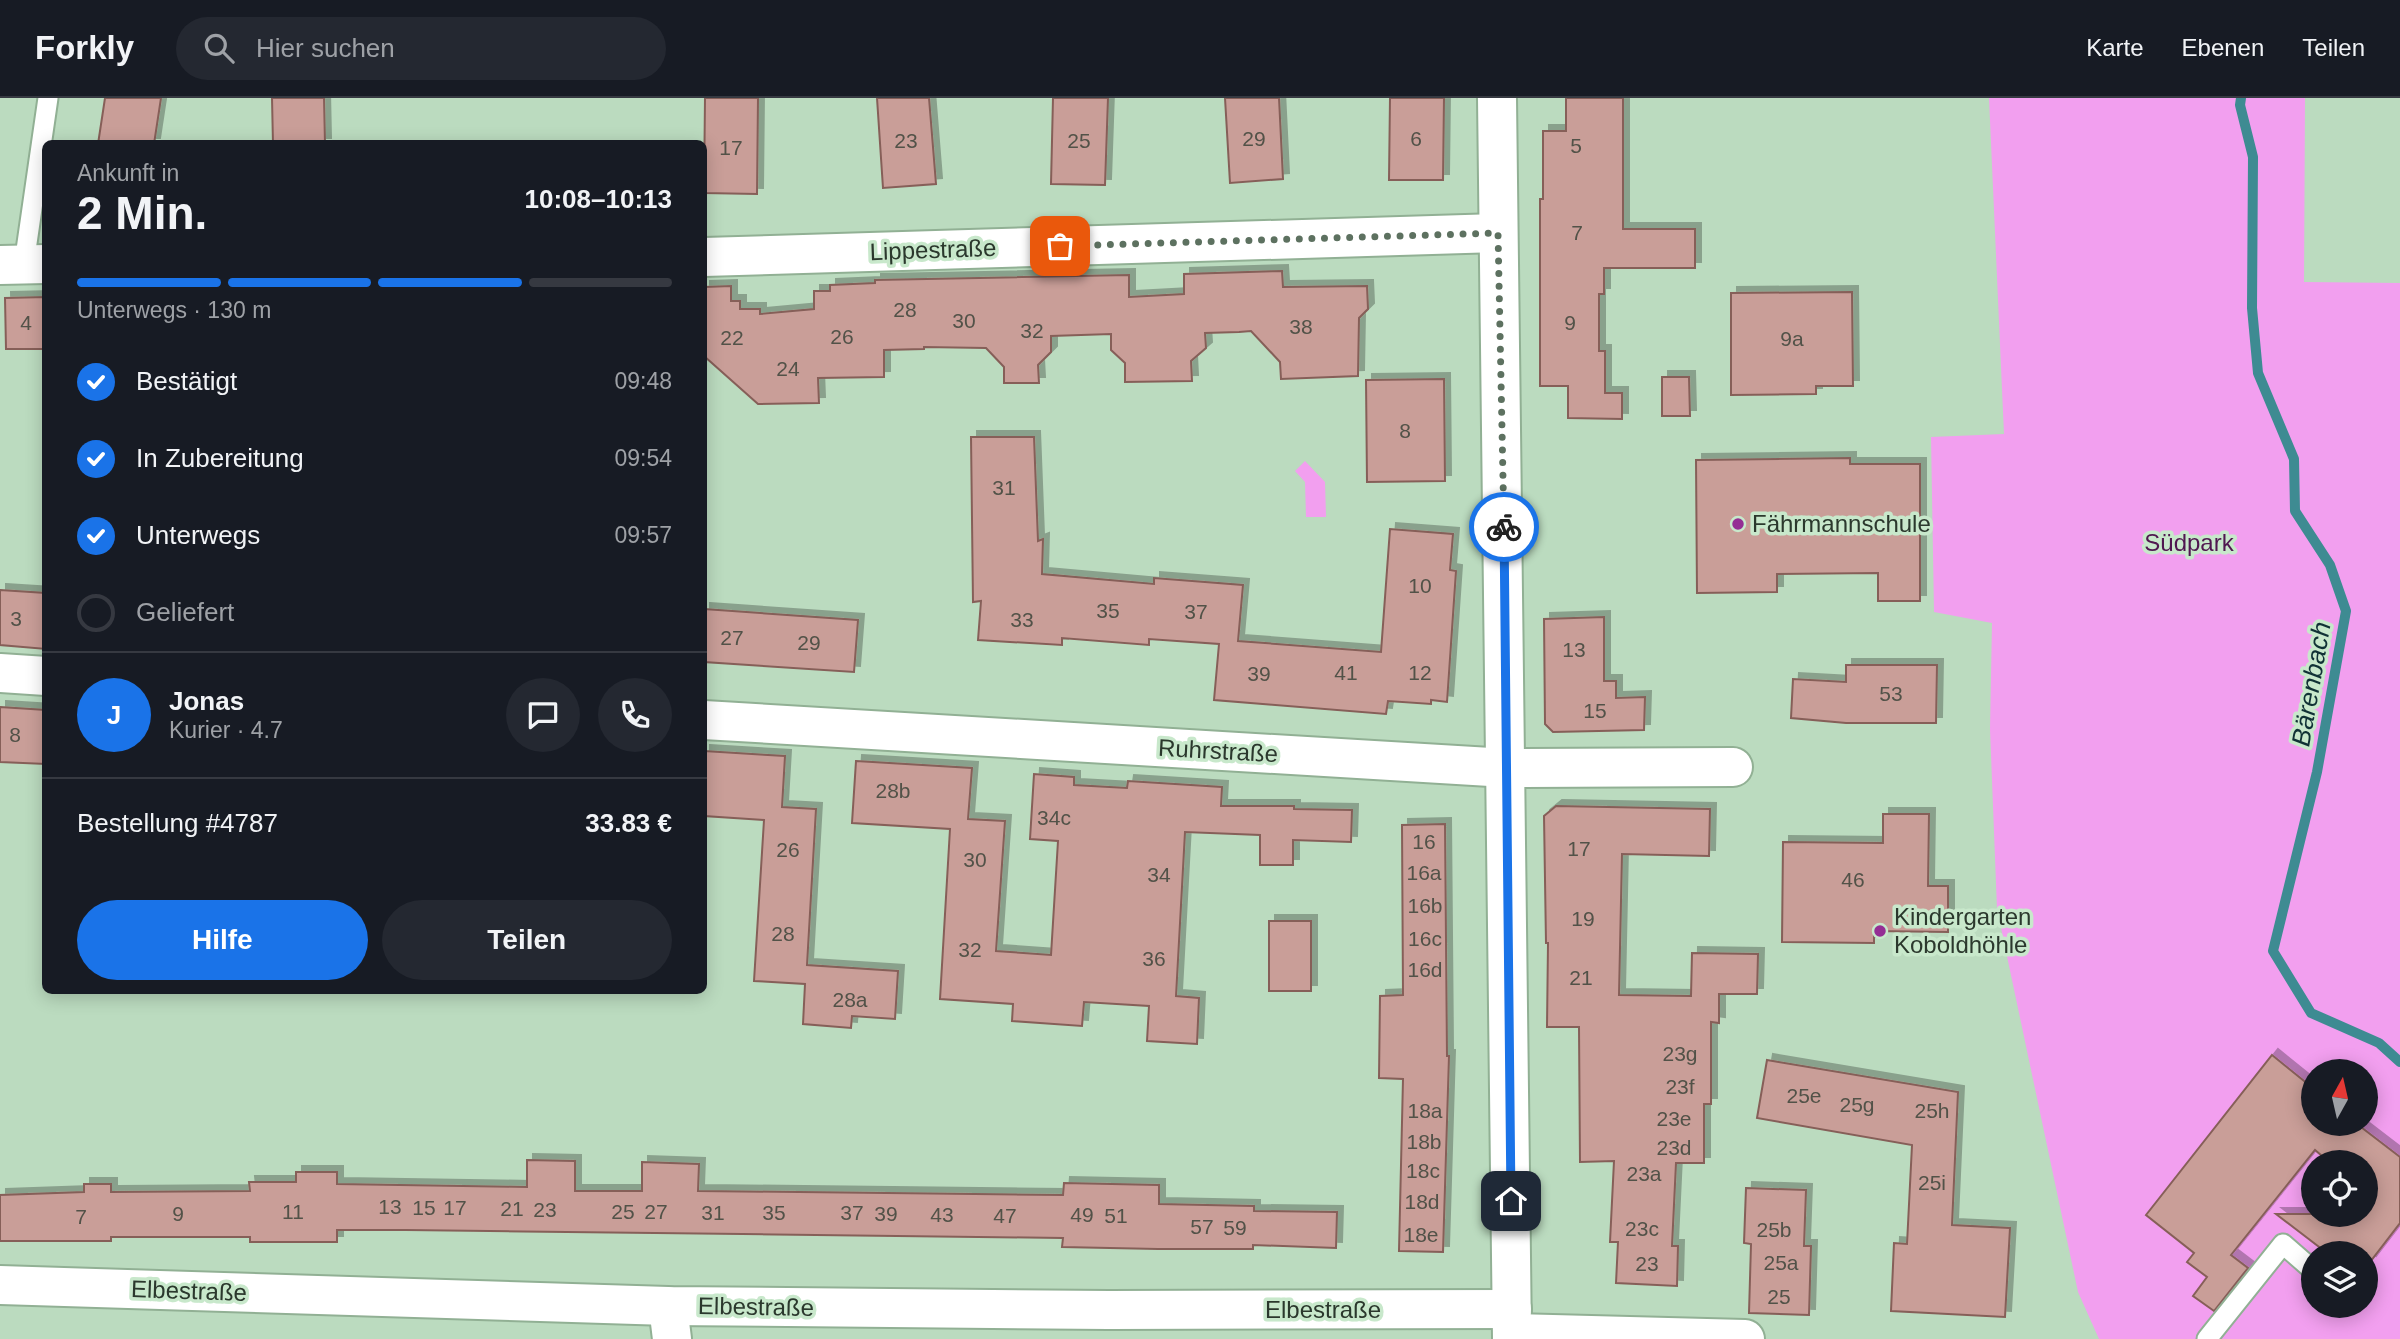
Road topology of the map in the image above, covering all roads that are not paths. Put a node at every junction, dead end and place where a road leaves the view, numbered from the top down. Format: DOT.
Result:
graph roads {
  1 [pos="48,98"];
  2 [pos="1497,98"];
  3 [pos="1498,233"];
  4 [pos="707,257"];
  5 [pos="23,264"];
  6 [pos="0,673"];
  7 [pos="42,676"];
  8 [pos="707,720"];
  9 [pos="1733,766"];
  10 [pos="1507,768"];
  11 [pos="2301,1260"];
  12 [pos="0,1285"];
  13 [pos="670,1322"];
  14 [pos="1109,1324"];
  15 [pos="1512,1327"];
  16 [pos="1745,1339"];
  17 [pos="2207,1339"];
  1 -- 5 [label="lane"];
  2 -- 3 [label="street"];
  3 -- 4 [label="street, Lippestraße"];
  3 -- 10 [label="street"];
  6 -- 7 [label="street"];
  8 -- 10 [label="street, Ruhrstraße"];
  9 -- 10 [label="street, Ruhrstraße"];
  10 -- 15 [label="street"];
  11 -- 17 [label="lane"];
  12 -- 13 [label="street, Elbestraße"];
  13 -- 14 [label="street, Elbestraße"];
  14 -- 15 [label="street, Elbestraße"];
  15 -- 16 [label="street, Elbestraße"];
}
